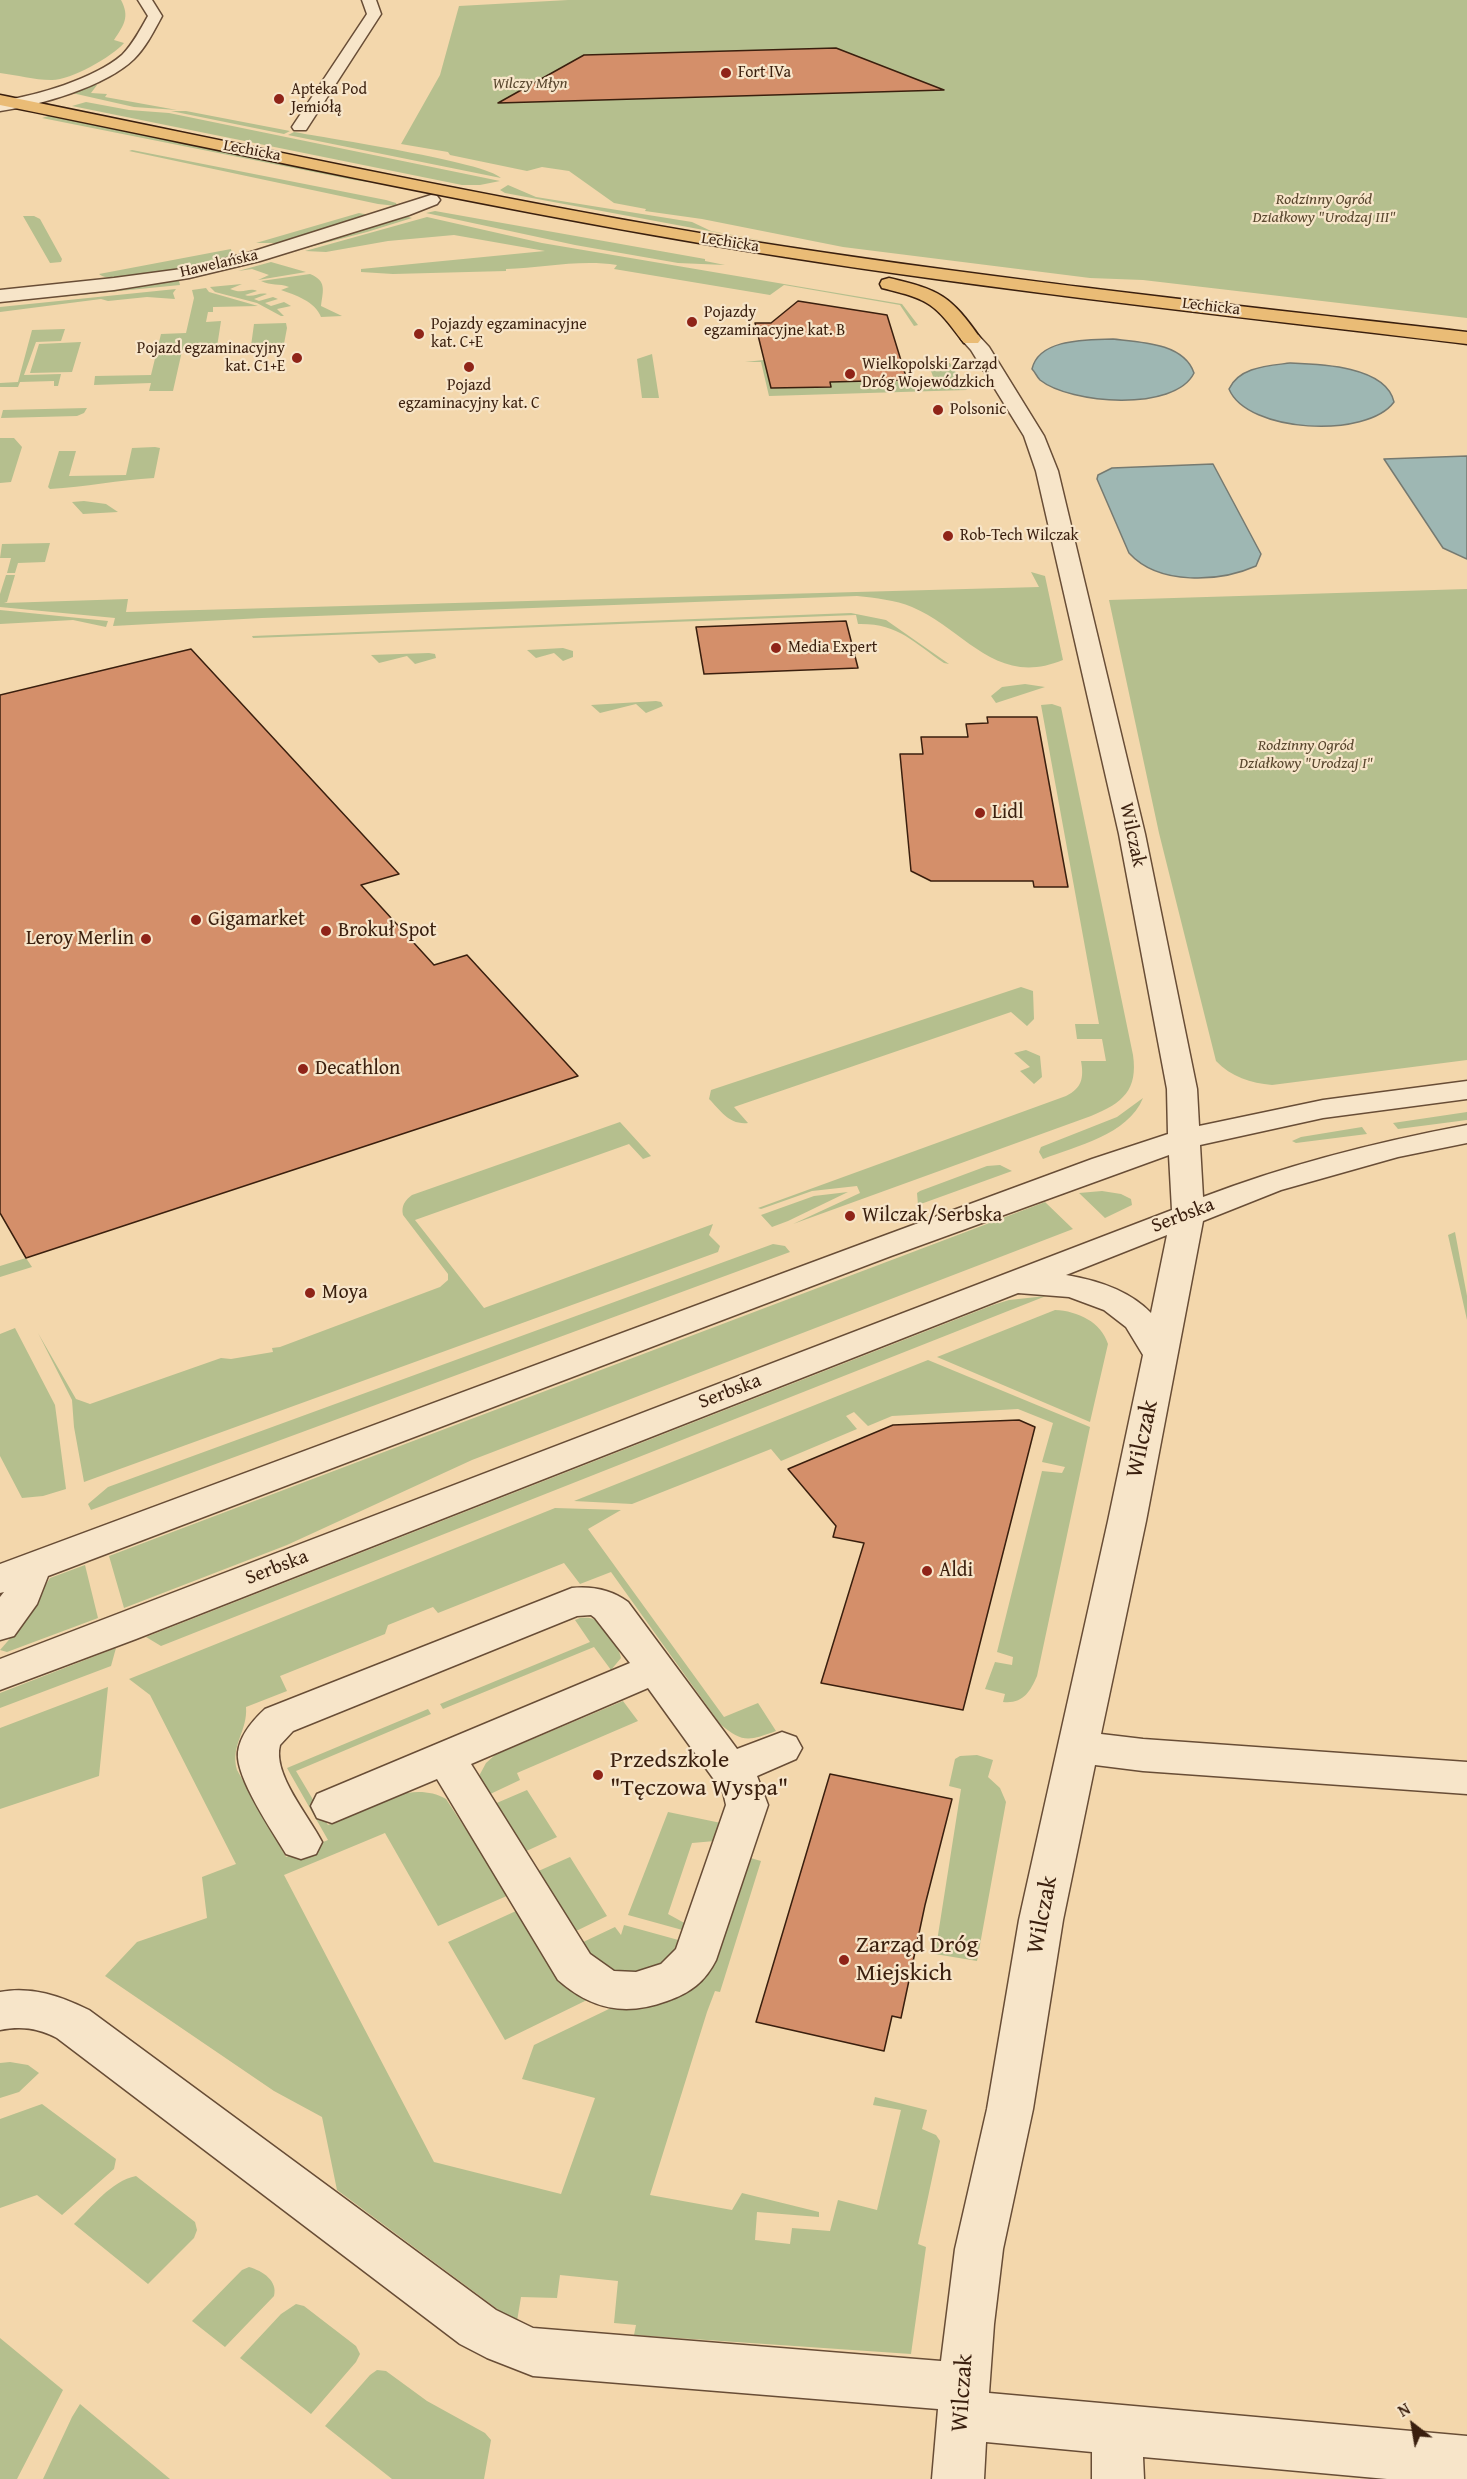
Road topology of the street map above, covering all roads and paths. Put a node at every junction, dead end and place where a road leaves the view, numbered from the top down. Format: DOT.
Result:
graph roads {
  1 [pos="145,0"];
  2 [pos="369,0"];
  3 [pos="0,100"];
  4 [pos="0,106"];
  5 [pos="21,112"];
  6 [pos="0,115"];
  7 [pos="300,127"];
  8 [pos="432,200"];
  9 [pos="767,260"];
  10 [pos="0,296"];
  11 [pos="1467,338"];
  12 [pos="971,339"];
  13 [pos="1467,348"];
  14 [pos="1467,1090"];
  15 [pos="1467,1134"];
  16 [pos="1185,1139"];
  17 [pos="1188,1214"];
  18 [pos="979,1295"];
  19 [pos="1160,1355"];
  20 [pos="16,1573"];
  21 [pos="0,1626"];
  22 [pos="654,1669"];
  23 [pos="0,1675"];
  24 [pos="1078,1747"];
  25 [pos="782,1748"];
  26 [pos="445,1758"];
  27 [pos="728,1770"];
  28 [pos="1467,1778"];
  29 [pos="332,1806"];
  30 [pos="301,1842"];
  31 [pos="0,2011"];
  32 [pos="962,2401"];
  33 [pos="1118,2455"];
  34 [pos="1467,2461"];
  35 [pos="958,2479"];
  1 -- 5 [label="street"];
  2 -- 7 [label="street"];
  3 -- 5 [label="main road, Lechicka"];
  4 -- 5 [label="street"];
  5 -- 6 [label="main road, Lechicka"];
  5 -- 8 [label="main road, Lechicka"];
  5 -- 11 [label="main road, Lechicka"];
  8 -- 9 [label="main road, Lechicka"];
  8 -- 10 [label="street, Hawelańska"];
  9 -- 12 [label="main road"];
  9 -- 13 [label="main road, Lechicka"];
  12 -- 16 [label="street, Wilczak"];
  14 -- 16 [label="street"];
  15 -- 17 [label="street, Serbska"];
  16 -- 17 [label="street, Wilczak"];
  16 -- 20 [label="street"];
  17 -- 18 [label="street, Serbska"];
  17 -- 19 [label="street, Wilczak"];
  18 -- 19 [label="street"];
  18 -- 23 [label="street, Serbska"];
  19 -- 24 [label="street, Wilczak"];
  20 -- 21 [label="street"];
  22 -- 26 [label="street"];
  22 -- 27 [label="street"];
  22 -- 30 [label="street"];
  24 -- 28 [label="street"];
  24 -- 32 [label="street, Wilczak"];
  25 -- 27 [label="street"];
  26 -- 27 [label="street"];
  26 -- 29 [label="street"];
  31 -- 32 [label="street"];
  32 -- 33 [label="street"];
  32 -- 35 [label="street, Wilczak"];
  33 -- 34 [label="street"];
}
